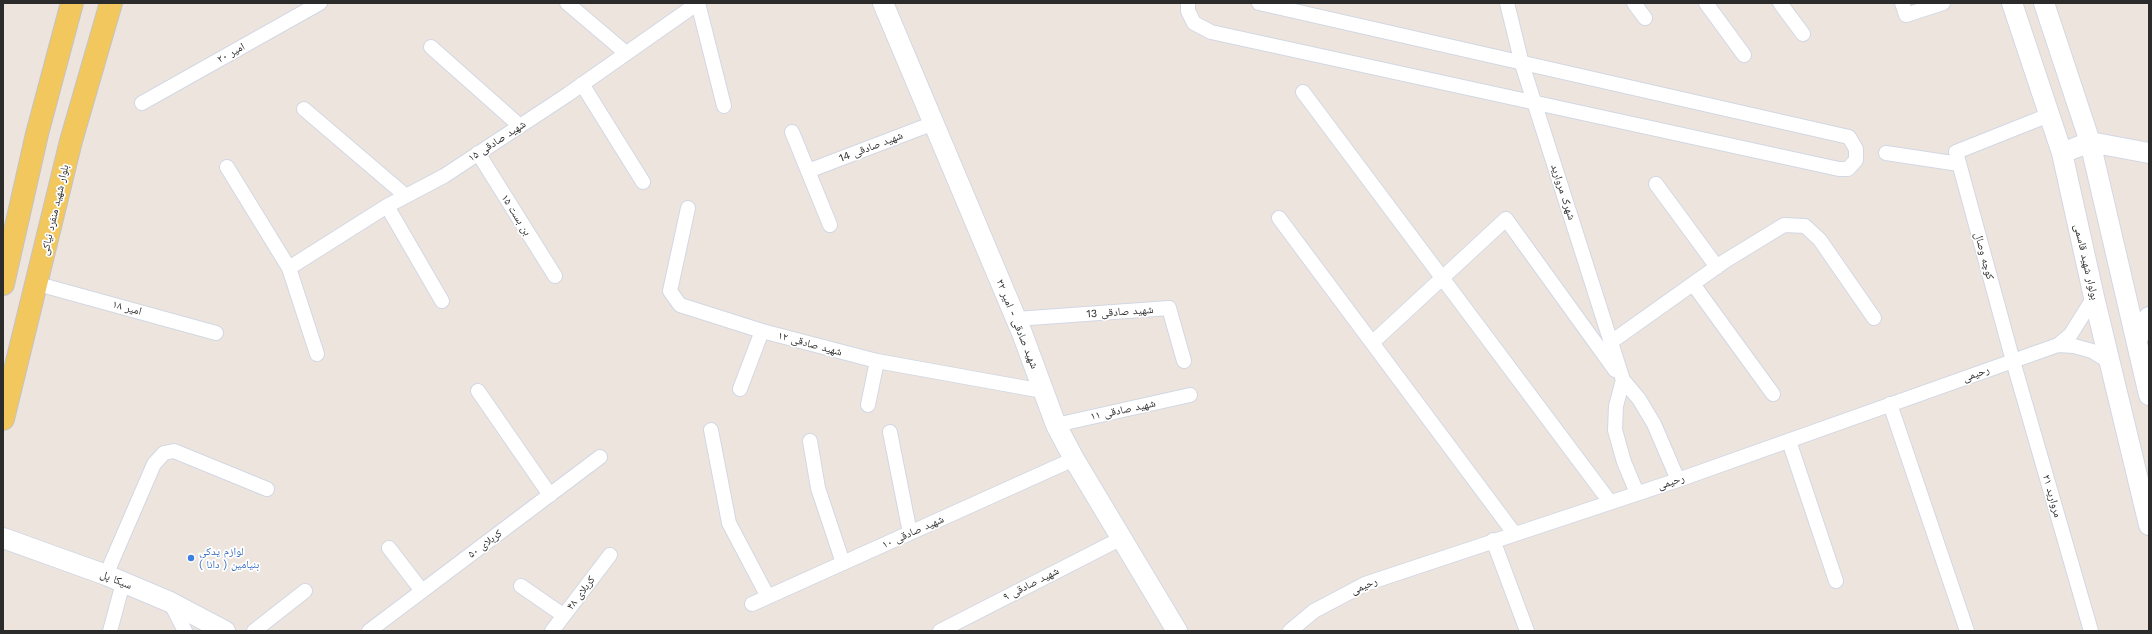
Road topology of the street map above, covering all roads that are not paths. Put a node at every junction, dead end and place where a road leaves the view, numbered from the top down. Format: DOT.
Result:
graph roads {
  1 [pos="111,3"];
  2 [pos="320,3"];
  3 [pos="567,3"];
  4 [pos="698,3"];
  5 [pos="883,3"];
  6 [pos="1188,3"];
  7 [pos="1258,3"];
  8 [pos="1507,3"];
  9 [pos="1634,3"];
  10 [pos="1706,3"];
  11 [pos="1780,3"];
  12 [pos="1943,3"];
  13 [pos="2012,3"];
  14 [pos="2044,3"];
  15 [pos="70,5"];
  16 [pos="1299,8"];
  17 [pos="1904,9"];
  18 [pos="1645,18"];
  19 [pos="1803,34"];
  20 [pos="430,47"];
  21 [pos="626,53"];
  22 [pos="1744,55"];
  23 [pos="1522,64"];
  24 [pos="582,84"];
  25 [pos="1303,92"];
  26 [pos="142,103"];
  27 [pos="1535,103"];
  28 [pos="724,106"];
  29 [pos="304,109"];
  30 [pos="2049,115"];
  31 [pos="934,123"];
  32 [pos="520,126"];
  33 [pos="792,132"];
  34 [pos="37,134"];
  35 [pos="71,141"];
  36 [pos="2090,142"];
  37 [pos="1886,152"];
  38 [pos="478,153"];
  39 [pos="2062,153"];
  40 [pos="2149,153"];
  41 [pos="1958,158"];
  42 [pos="227,167"];
  43 [pos="808,171"];
  44 [pos="643,182"];
  45 [pos="1656,184"];
  46 [pos="406,196"];
  47 [pos="388,206"];
  48 [pos="688,208"];
  49 [pos="1279,218"];
  50 [pos="830,225"];
  51 [pos="1717,267"];
  52 [pos="288,268"];
  53 [pos="554,276"];
  54 [pos="1443,277"];
  55 [pos="3,284"];
  56 [pos="38,284"];
  57 [pos="1693,284"];
  58 [pos="2094,297"];
  59 [pos="442,301"];
  60 [pos="2149,317"];
  61 [pos="1874,318"];
  62 [pos="1016,319"];
  63 [pos="762,331"];
  64 [pos="216,333"];
  65 [pos="2137,339"];
  66 [pos="1373,342"];
  67 [pos="1611,342"];
  68 [pos="2058,345"];
  69 [pos="317,354"];
  70 [pos="877,361"];
  71 [pos="1184,361"];
  72 [pos="2013,361"];
  73 [pos="2110,362"];
  74 [pos="1623,380"];
  75 [pos="740,389"];
  76 [pos="478,391"];
  77 [pos="1043,391"];
  78 [pos="1773,394"];
  79 [pos="1190,395"];
  80 [pos="2149,395"];
  81 [pos="1890,404"];
  82 [pos="868,405"];
  83 [pos="3,419"];
  84 [pos="1056,425"];
  85 [pos="711,430"];
  86 [pos="890,432"];
  87 [pos="810,441"];
  88 [pos="1789,441"];
  89 [pos="600,457"];
  90 [pos="1074,459"];
  91 [pos="1678,480"];
  92 [pos="267,489"];
  93 [pos="1637,493"];
  94 [pos="550,495"];
  95 [pos="1610,502"];
  96 [pos="2149,525"];
  97 [pos="1514,533"];
  98 [pos="910,534"];
  99 [pos="3,538"];
  100 [pos="1122,538"];
  101 [pos="1494,540"];
  102 [pos="389,548"];
  103 [pos="610,555"];
  104 [pos="843,563"];
  105 [pos="106,575"];
  106 [pos="1836,581"];
  107 [pos="123,583"];
  108 [pos="521,586"];
  109 [pos="304,591"];
  110 [pos="422,591"];
  111 [pos="768,597"];
  112 [pos="170,602"];
  113 [pos="752,604"];
  114 [pos="564,615"];
  115 [pos="110,631"];
  116 [pos="185,631"];
  117 [pos="225,631"];
  118 [pos="254,631"];
  119 [pos="369,631"];
  120 [pos="552,631"];
  121 [pos="940,631"];
  122 [pos="1177,631"];
  123 [pos="1290,631"];
  124 [pos="1526,631"];
  125 [pos="1967,631"];
  126 [pos="2091,631"];
  1 -- 35 [label="main road, بلوار شهید منفرد نیاکی"];
  2 -- 26 [label="street, امیر ۲۰"];
  3 -- 21 [label="street"];
  4 -- 21 [label="street, شهید صادقی ۱۵"];
  4 -- 28 [label="street"];
  5 -- 31 [label="main road, شهید صادقی - امیر ۲۲"];
  6 -- 27 [label="street"];
  7 -- 16 [label="street"];
  8 -- 23 [label="street, شهرک مروارید"];
  9 -- 18 [label="street"];
  10 -- 22 [label="street"];
  11 -- 19 [label="street"];
  12 -- 17 [label="street"];
  13 -- 30 [label="main road, بولوار شهید قاسمی"];
  14 -- 36 [label="main road"];
  15 -- 34 [label="main road"];
  16 -- 23 [label="street"];
  20 -- 32 [label="street"];
  21 -- 24 [label="street, شهید صادقی ۱۵"];
  23 -- 27 [label="street, شهرک مروارید"];
  23 -- 27 [label="street"];
  24 -- 32 [label="street, شهید صادقی ۱۵"];
  24 -- 44 [label="street"];
  25 -- 54 [label="street"];
  27 -- 67 [label="street, شهرک مروارید"];
  29 -- 46 [label="street"];
  30 -- 39 [label="main road, بولوار شهید قاسمی"];
  30 -- 41 [label="street"];
  31 -- 43 [label="street, شهید صادقی 14"];
  31 -- 62 [label="main road, شهید صادقی - امیر ۲۲"];
  32 -- 38 [label="street, شهید صادقی ۱۵"];
  33 -- 43 [label="street"];
  34 -- 35 [label="main road"];
  34 -- 55 [label="main road"];
  35 -- 56 [label="main road, بلوار شهید منفرد نیاکی"];
  36 -- 39 [label="main road"];
  36 -- 40 [label="main road"];
  36 -- 65 [label="main road"];
  37 -- 41 [label="street"];
  38 -- 46 [label="street, شهید صادقی ۱۵"];
  38 -- 53 [label="street, بن بست ۱۵"];
  39 -- 58 [label="main road, بولوار شهید قاسمی"];
  41 -- 72 [label="street, کوچه وصال"];
  42 -- 52 [label="street"];
  43 -- 50 [label="street"];
  45 -- 51 [label="street"];
  46 -- 47 [label="street, شهید صادقی ۱۵"];
  47 -- 52 [label="street, شهید صادقی ۱۵"];
  47 -- 59 [label="street"];
  48 -- 63 [label="street, شهید صادقی ۱۲"];
  49 -- 66 [label="street"];
  51 -- 57 [label="street"];
  51 -- 61 [label="street"];
  52 -- 69 [label="street"];
  54 -- 66 [label="street"];
  54 -- 74 [label="street"];
  54 -- 95 [label="street"];
  56 -- 64 [label="street, امیر ۱۸"];
  56 -- 83 [label="main road, بلوار شهید منفرد نیاکی"];
  57 -- 67 [label="street"];
  57 -- 78 [label="street"];
  58 -- 68 [label="street, رحیمی"];
  58 -- 73 [label="main road, بولوار شهید قاسمی"];
  60 -- 65 [label="main road"];
  62 -- 71 [label="street, شهید صادقی 13"];
  62 -- 77 [label="main road, شهید صادقی - امیر ۲۲"];
  63 -- 70 [label="street, شهید صادقی ۱۲"];
  63 -- 75 [label="street"];
  65 -- 80 [label="main road"];
  66 -- 97 [label="street"];
  67 -- 74 [label="street, شهرک مروارید"];
  68 -- 72 [label="street, رحیمی"];
  68 -- 73 [label="street, رحیمی"];
  70 -- 77 [label="street, شهید صادقی ۱۲"];
  70 -- 82 [label="street"];
  72 -- 81 [label="street, رحیمی"];
  72 -- 126 [label="street, مروارید ۲۱"];
  73 -- 96 [label="main road, بولوار شهید قاسمی"];
  74 -- 91 [label="street, شهرک مروارید"];
  74 -- 93 [label="street"];
  76 -- 94 [label="street"];
  77 -- 84 [label="main road, شهید صادقی - امیر ۲۲"];
  79 -- 84 [label="street, شهید صادقی ۱۱"];
  81 -- 88 [label="street, رحیمی"];
  81 -- 125 [label="street"];
  84 -- 90 [label="main road, شهید صادقی - امیر ۲۲"];
  85 -- 111 [label="street"];
  86 -- 98 [label="street"];
  87 -- 104 [label="street"];
  88 -- 91 [label="street, رحیمی"];
  88 -- 106 [label="street"];
  89 -- 94 [label="street, کربلای ۵۰"];
  90 -- 98 [label="street, شهید صادقی ۱۰"];
  90 -- 100 [label="main road, شهید صادقی - امیر ۲۲"];
  91 -- 93 [label="street, رحیمی"];
  92 -- 105 [label="street"];
  93 -- 95 [label="street, رحیمی"];
  94 -- 110 [label="street, کربلای ۵۰"];
  95 -- 97 [label="street, رحیمی"];
  97 -- 101 [label="street, رحیمی"];
  98 -- 104 [label="street, شهید صادقی ۱۰"];
  99 -- 105 [label="main road, سیکا پل"];
  100 -- 121 [label="street, شهید صادقی ۹"];
  100 -- 122 [label="main road, شهید صادقی - امیر ۲۲"];
  101 -- 123 [label="street, رحیمی"];
  101 -- 124 [label="street"];
  102 -- 110 [label="street"];
  103 -- 114 [label="street, کربلای ۴۸"];
  104 -- 111 [label="street, شهید صادقی ۱۰"];
  105 -- 107 [label="main road, سیکا پل"];
  107 -- 112 [label="main road, سیکا پل"];
  107 -- 115 [label="street"];
  108 -- 114 [label="street"];
  109 -- 118 [label="street"];
  110 -- 119 [label="street, کربلای ۵۰"];
  111 -- 113 [label="street, شهید صادقی ۱۰"];
  112 -- 116 [label="street"];
  112 -- 117 [label="main road, سیکا پل"];
  114 -- 120 [label="street, کربلای ۴۸"];
}
